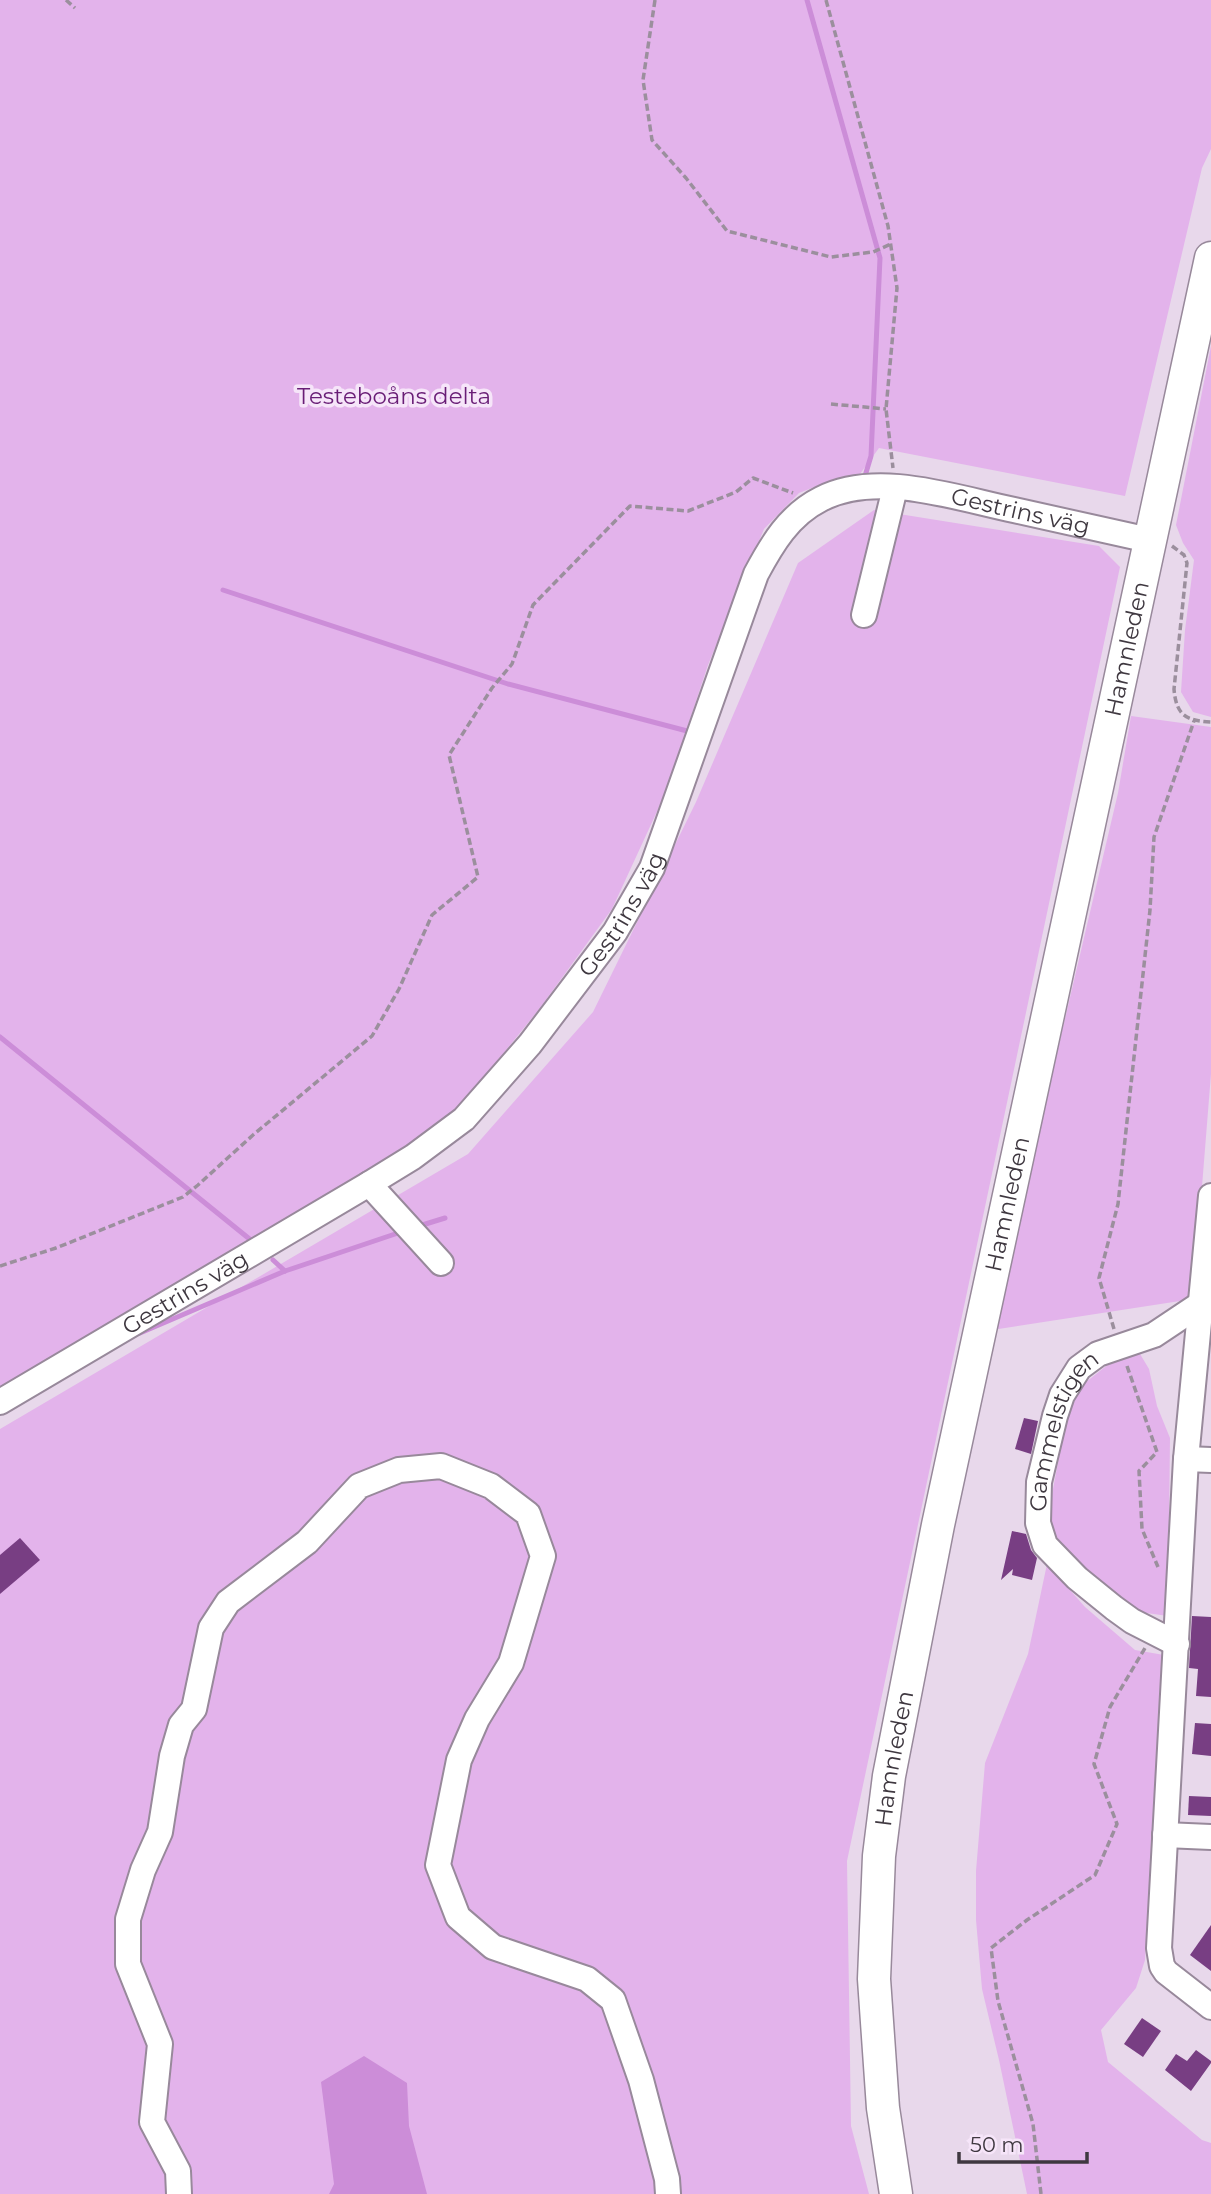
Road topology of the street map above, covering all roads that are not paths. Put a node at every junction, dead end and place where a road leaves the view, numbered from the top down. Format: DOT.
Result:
graph roads {
  1 [pos="1211,258"];
  2 [pos="895,488"];
  3 [pos="1149,540"];
  4 [pos="864,615"];
  5 [pos="369,1184"];
  6 [pos="1211,1196"];
  7 [pos="441,1263"];
  8 [pos="1199,1305"];
  9 [pos="0,1402"];
  10 [pos="1186,1459"];
  11 [pos="1211,1460"];
  12 [pos="1177,1644"];
  13 [pos="1166,1835"];
  14 [pos="1211,1838"];
  15 [pos="1211,2007"];
  16 [pos="179,2194"];
  17 [pos="668,2194"];
  18 [pos="898,2194"];
  1 -- 3 [label="main road, Hamnleden"];
  2 -- 3 [label="street, Gestrins väg"];
  2 -- 4 [label="street"];
  2 -- 5 [label="street, Gestrins väg"];
  3 -- 18 [label="main road, Hamnleden"];
  5 -- 7 [label="street"];
  5 -- 9 [label="street, Gestrins väg"];
  6 -- 8 [label="street"];
  8 -- 10 [label="street"];
  8 -- 12 [label="street, Gammelstigen"];
  10 -- 11 [label="street"];
  10 -- 12 [label="street"];
  12 -- 13 [label="street"];
  13 -- 14 [label="street"];
  13 -- 15 [label="street"];
  16 -- 17 [label="street"];
}
